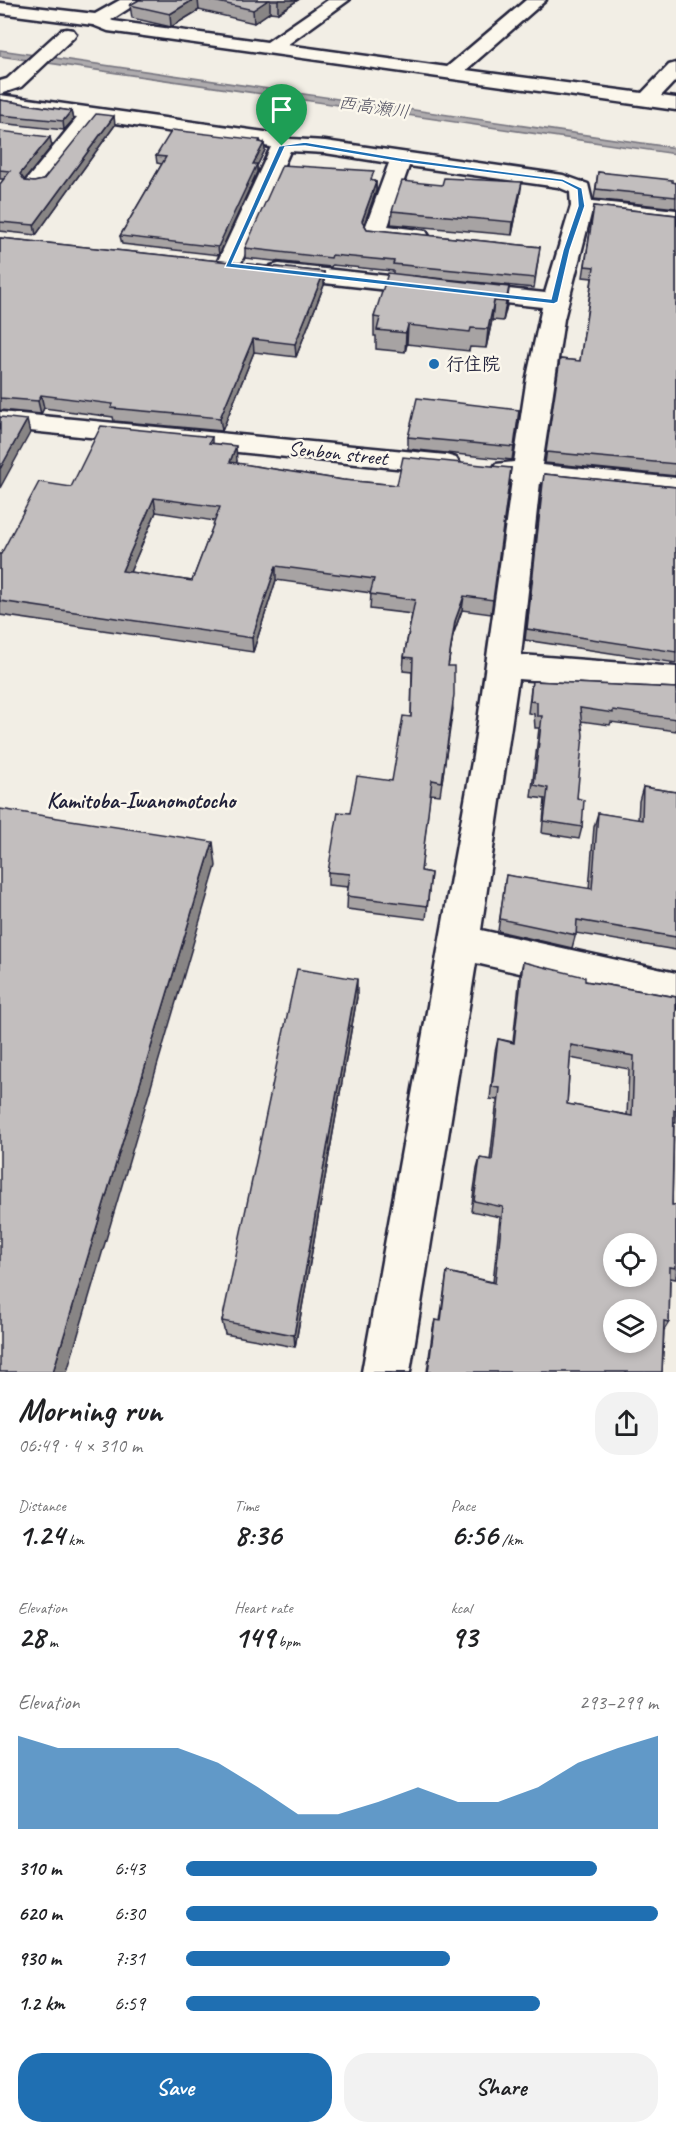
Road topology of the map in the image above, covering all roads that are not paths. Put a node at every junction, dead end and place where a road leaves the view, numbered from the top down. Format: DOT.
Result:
graph roads {
  1 [pos="133,0"];
  2 [pos="340,0"];
  3 [pos="537,0"];
  4 [pos="0,8"];
  5 [pos="98,20"];
  6 [pos="0,21"];
  7 [pos="272,47"];
  8 [pos="676,69"];
  9 [pos="451,73"];
  10 [pos="7,86"];
  11 [pos="647,100"];
  12 [pos="0,101"];
  13 [pos="676,104"];
  14 [pos="91,113"];
  15 [pos="46,136"];
  16 [pos="70,139"];
  17 [pos="282,146"];
  18 [pos="401,160"];
  19 [pos="35,183"];
  20 [pos="582,206"];
  21 [pos="676,217"];
  22 [pos="443,238"];
  23 [pos="554,302"];
  24 [pos="0,420"];
  25 [pos="527,472"];
  26 [pos="676,487"];
  27 [pos="503,666"];
  28 [pos="676,679"];
  29 [pos="459,942"];
  30 [pos="676,991"];
  31 [pos="386,1372"];
  1 -- 5 [label="street"];
  2 -- 7 [label="street"];
  3 -- 9 [label="street"];
  4 -- 5 [label="street"];
  5 -- 7 [label="street"];
  6 -- 10 [label="street"];
  7 -- 9 [label="street"];
  8 -- 11 [label="street"];
  9 -- 11 [label="street"];
  11 -- 13 [label="street"];
  12 -- 14 [label="street"];
  14 -- 16 [label="street"];
  14 -- 17 [label="street"];
  15 -- 16 [label="street"];
  16 -- 19 [label="street"];
  17 -- 18 [label="street"];
  17 -- 23 [label="street"];
  18 -- 20 [label="street"];
  18 -- 22 [label="street"];
  20 -- 21 [label="street"];
  20 -- 23 [label="street"];
  23 -- 25 [label="street"];
  24 -- 25 [label="street, Senbon street"];
  25 -- 26 [label="street, Senbon street"];
  25 -- 27 [label="street"];
  27 -- 28 [label="street"];
  27 -- 29 [label="street"];
  29 -- 30 [label="street"];
  29 -- 31 [label="street"];
}
